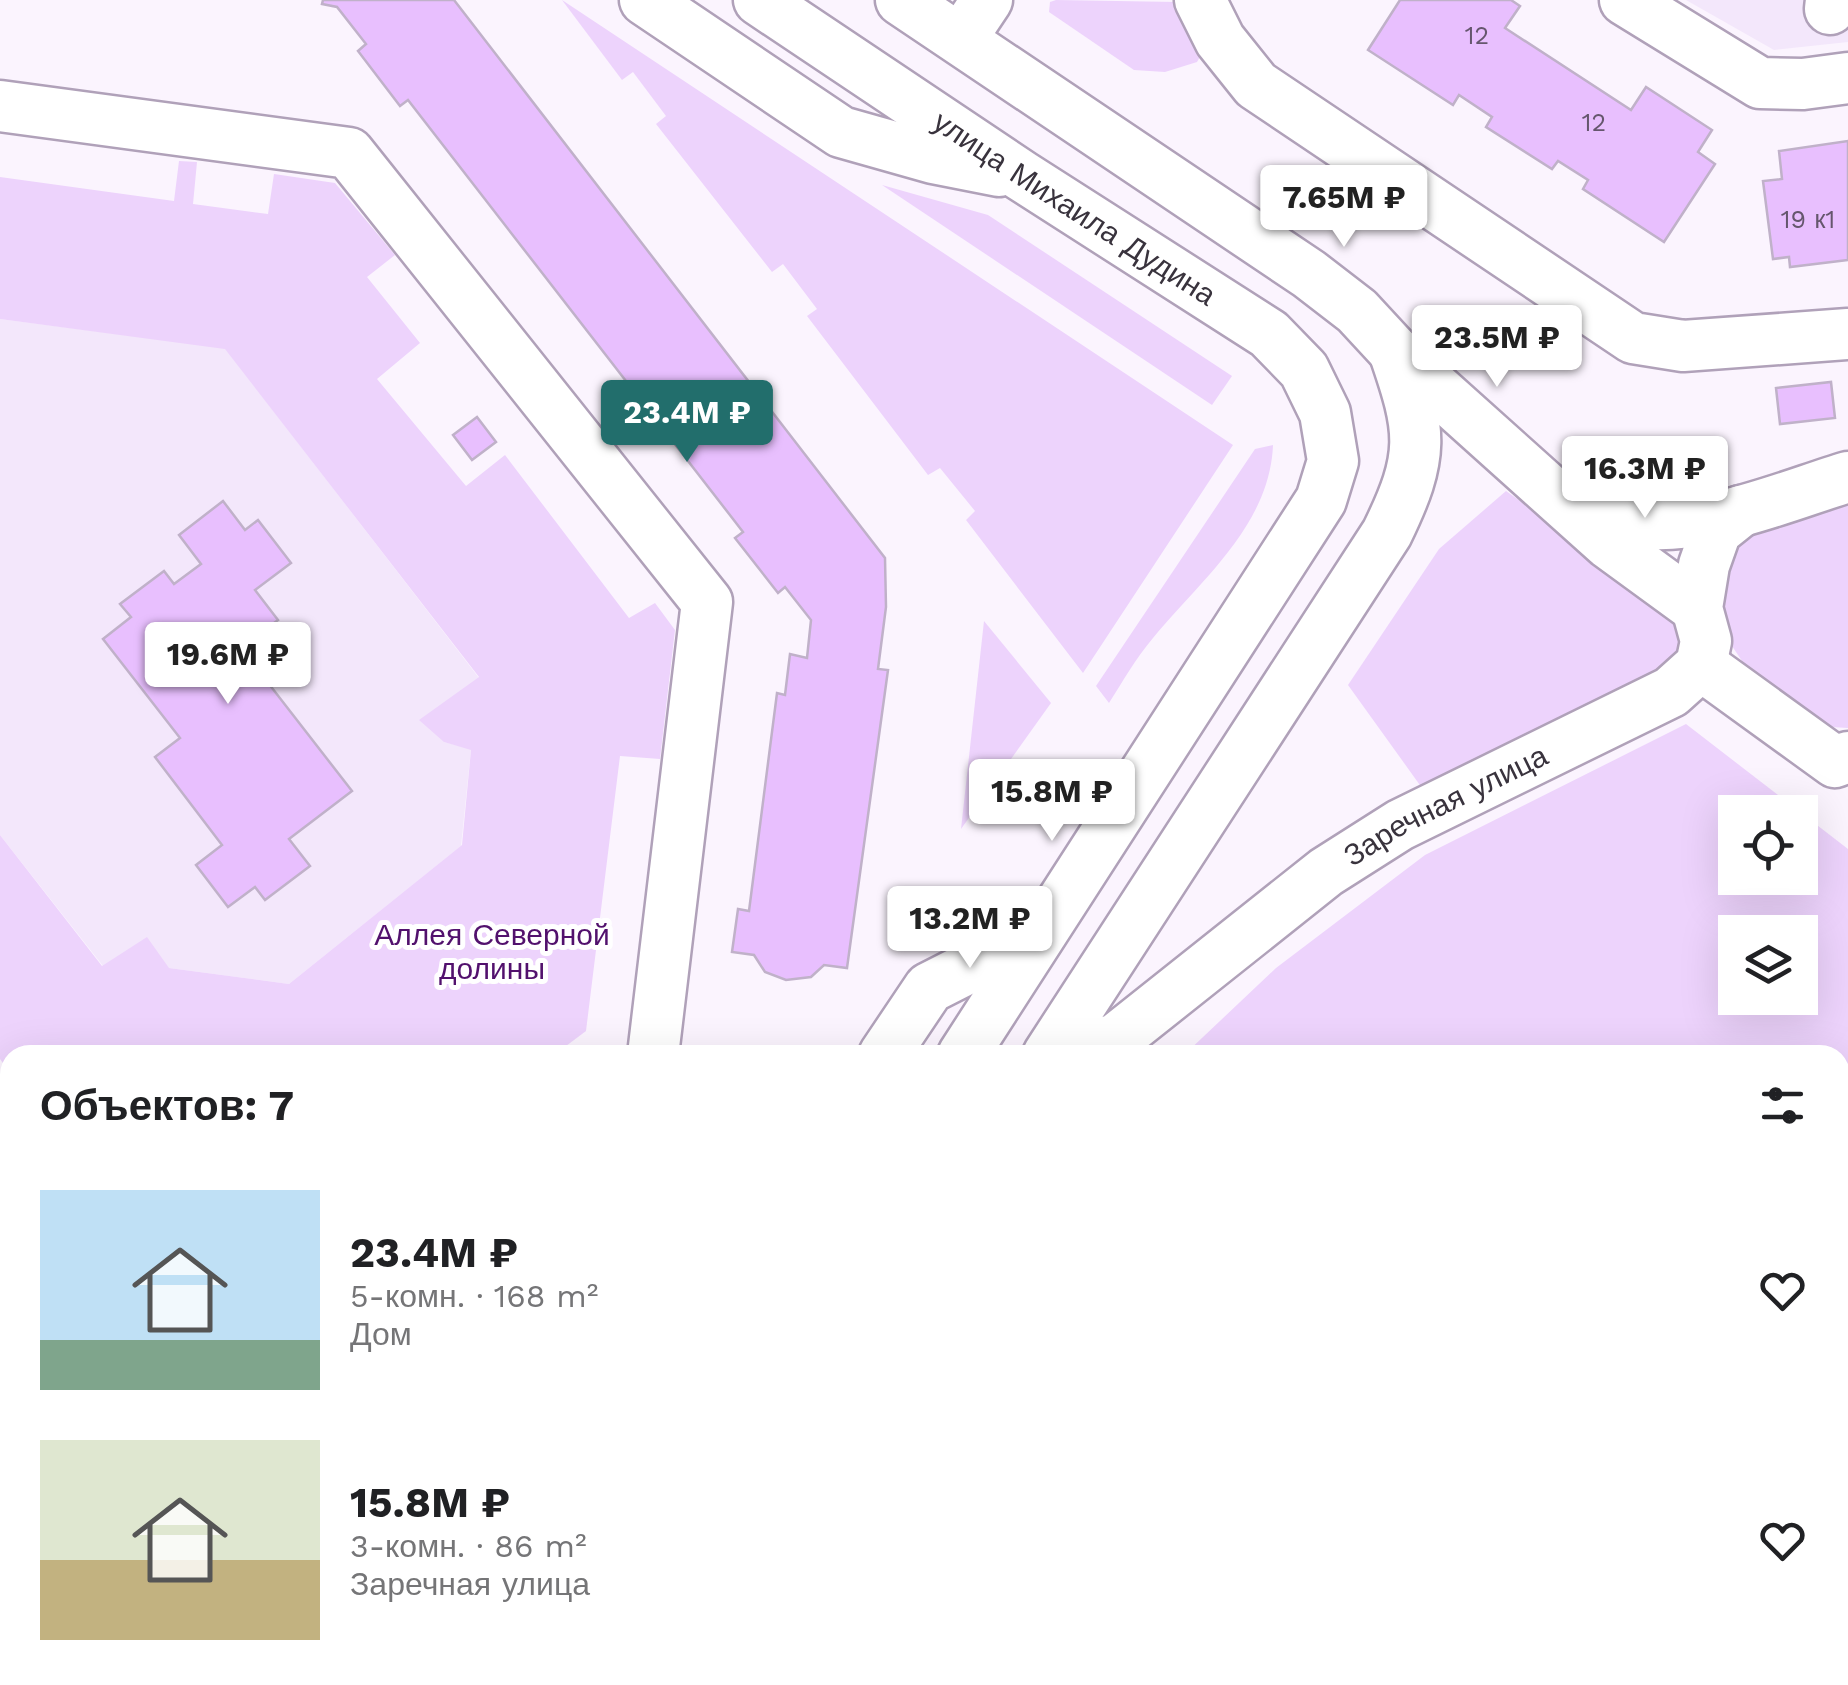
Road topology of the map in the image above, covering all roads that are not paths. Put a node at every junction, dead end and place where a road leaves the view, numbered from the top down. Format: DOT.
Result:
graph roads {
  1 [pos="644,0"];
  2 [pos="759,0"];
  3 [pos="902,0"];
  4 [pos="1200,0"];
  5 [pos="1625,0"];
  6 [pos="974,20"];
  7 [pos="1848,78"];
  8 [pos="0,106"];
  9 [pos="1022,176"];
  10 [pos="1848,334"];
  11 [pos="1394,351"];
  12 [pos="1848,477"];
  13 [pos="1549,487"];
  14 [pos="1741,511"];
  15 [pos="1697,608"];
  16 [pos="1701,665"];
  17 [pos="1848,757"];
  18 [pos="1043,930"];
  19 [pos="654,1045"];
  20 [pos="891,1045"];
  21 [pos="970,1045"];
  22 [pos="1054,1045"];
  23 [pos="1126,1045"];
  1 -- 9 [label="street"];
  2 -- 9 [label="street, улица Михаила Дудина"];
  3 -- 6 [label="street"];
  4 -- 10 [label="street"];
  5 -- 7 [label="street"];
  6 -- 11 [label="street"];
  8 -- 19 [label="street"];
  9 -- 18 [label="street, улица Михаила Дудина"];
  11 -- 13 [label="street"];
  11 -- 22 [label="street"];
  12 -- 14 [label="street"];
  13 -- 14 [label="street"];
  13 -- 15 [label="street"];
  14 -- 15 [label="street"];
  15 -- 16 [label="street"];
  16 -- 17 [label="street"];
  16 -- 23 [label="street, Заречная улица"];
  18 -- 20 [label="street"];
  18 -- 21 [label="street"];
}
